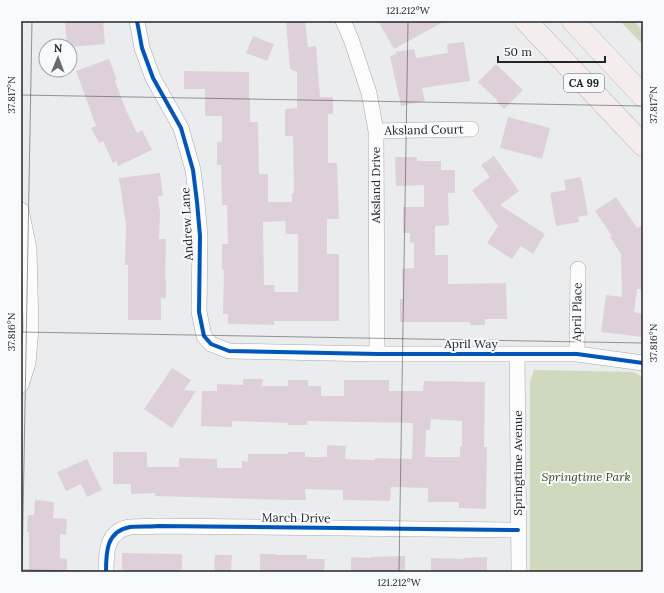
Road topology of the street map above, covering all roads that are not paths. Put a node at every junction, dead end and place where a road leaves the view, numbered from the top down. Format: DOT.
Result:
graph roads {
  1 [pos="137,21"];
  2 [pos="343,21"];
  3 [pos="526,21"];
  4 [pos="573,21"];
  5 [pos="643,96"];
  6 [pos="472,129"];
  7 [pos="376,130"];
  8 [pos="643,145"];
  9 [pos="21,210"];
  10 [pos="578,269"];
  11 [pos="299,352"];
  12 [pos="377,354"];
  13 [pos="517,354"];
  14 [pos="577,354"];
  15 [pos="643,363"];
  16 [pos="21,385"];
  17 [pos="518,530"];
  18 [pos="106,572"];
  19 [pos="519,572"];
  1 -- 11 [label="street, Andrew Lane"];
  2 -- 7 [label="street, Aksland Drive"];
  3 -- 8 [label="highway, CA 99"];
  4 -- 5 [label="highway, CA 99"];
  6 -- 7 [label="street, Aksland Court"];
  7 -- 12 [label="street, Aksland Drive"];
  9 -- 16 [label="street"];
  10 -- 14 [label="street, April Place"];
  11 -- 12 [label="street, April Way"];
  12 -- 13 [label="street, April Way"];
  13 -- 14 [label="street, April Way"];
  13 -- 17 [label="street, Springtime Avenue"];
  14 -- 15 [label="street, April Way"];
  17 -- 18 [label="street, March Drive"];
  17 -- 19 [label="street, Springtime Avenue"];
}
